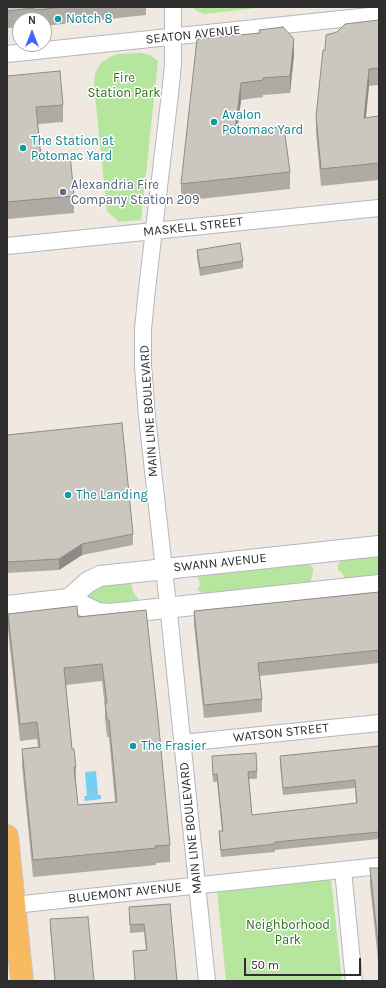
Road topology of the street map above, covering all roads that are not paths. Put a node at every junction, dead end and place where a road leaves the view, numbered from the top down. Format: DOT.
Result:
graph roads {
  1 [pos="172,7"];
  2 [pos="379,16"];
  3 [pos="173,38"];
  4 [pos="7,54"];
  5 [pos="379,208"];
  6 [pos="155,231"];
  7 [pos="7,246"];
  8 [pos="379,546"];
  9 [pos="164,569"];
  10 [pos="379,585"];
  11 [pos="69,599"];
  12 [pos="7,606"];
  13 [pos="169,607"];
  14 [pos="379,723"];
  15 [pos="182,743"];
  16 [pos="7,836"];
  17 [pos="379,866"];
  18 [pos="343,870"];
  19 [pos="197,885"];
  20 [pos="14,905"];
  21 [pos="22,981"];
  22 [pos="207,981"];
  23 [pos="354,981"];
  1 -- 3 [label="street, MAIN LINE BOULEVARD"];
  2 -- 3 [label="street, SEATON AVENUE"];
  3 -- 4 [label="street, SEATON AVENUE"];
  3 -- 6 [label="street, MAIN LINE BOULEVARD"];
  5 -- 6 [label="street, MASKELL STREET"];
  6 -- 7 [label="street, MASKELL STREET"];
  6 -- 9 [label="street, MAIN LINE BOULEVARD"];
  8 -- 9 [label="street, SWANN AVENUE"];
  9 -- 11 [label="street, SWANN AVENUE"];
  9 -- 13 [label="street, MAIN LINE BOULEVARD"];
  10 -- 13 [label="street"];
  11 -- 12 [label="street"];
  11 -- 13 [label="street"];
  13 -- 15 [label="street, MAIN LINE BOULEVARD"];
  14 -- 15 [label="street, WATSON STREET"];
  15 -- 19 [label="street, MAIN LINE BOULEVARD"];
  16 -- 20 [label="highway"];
  17 -- 18 [label="street, BLUEMONT AVENUE"];
  18 -- 19 [label="street, BLUEMONT AVENUE"];
  18 -- 23 [label="street"];
  19 -- 20 [label="street, BLUEMONT AVENUE"];
  19 -- 22 [label="street, MAIN LINE BOULEVARD"];
  20 -- 21 [label="highway"];
}
